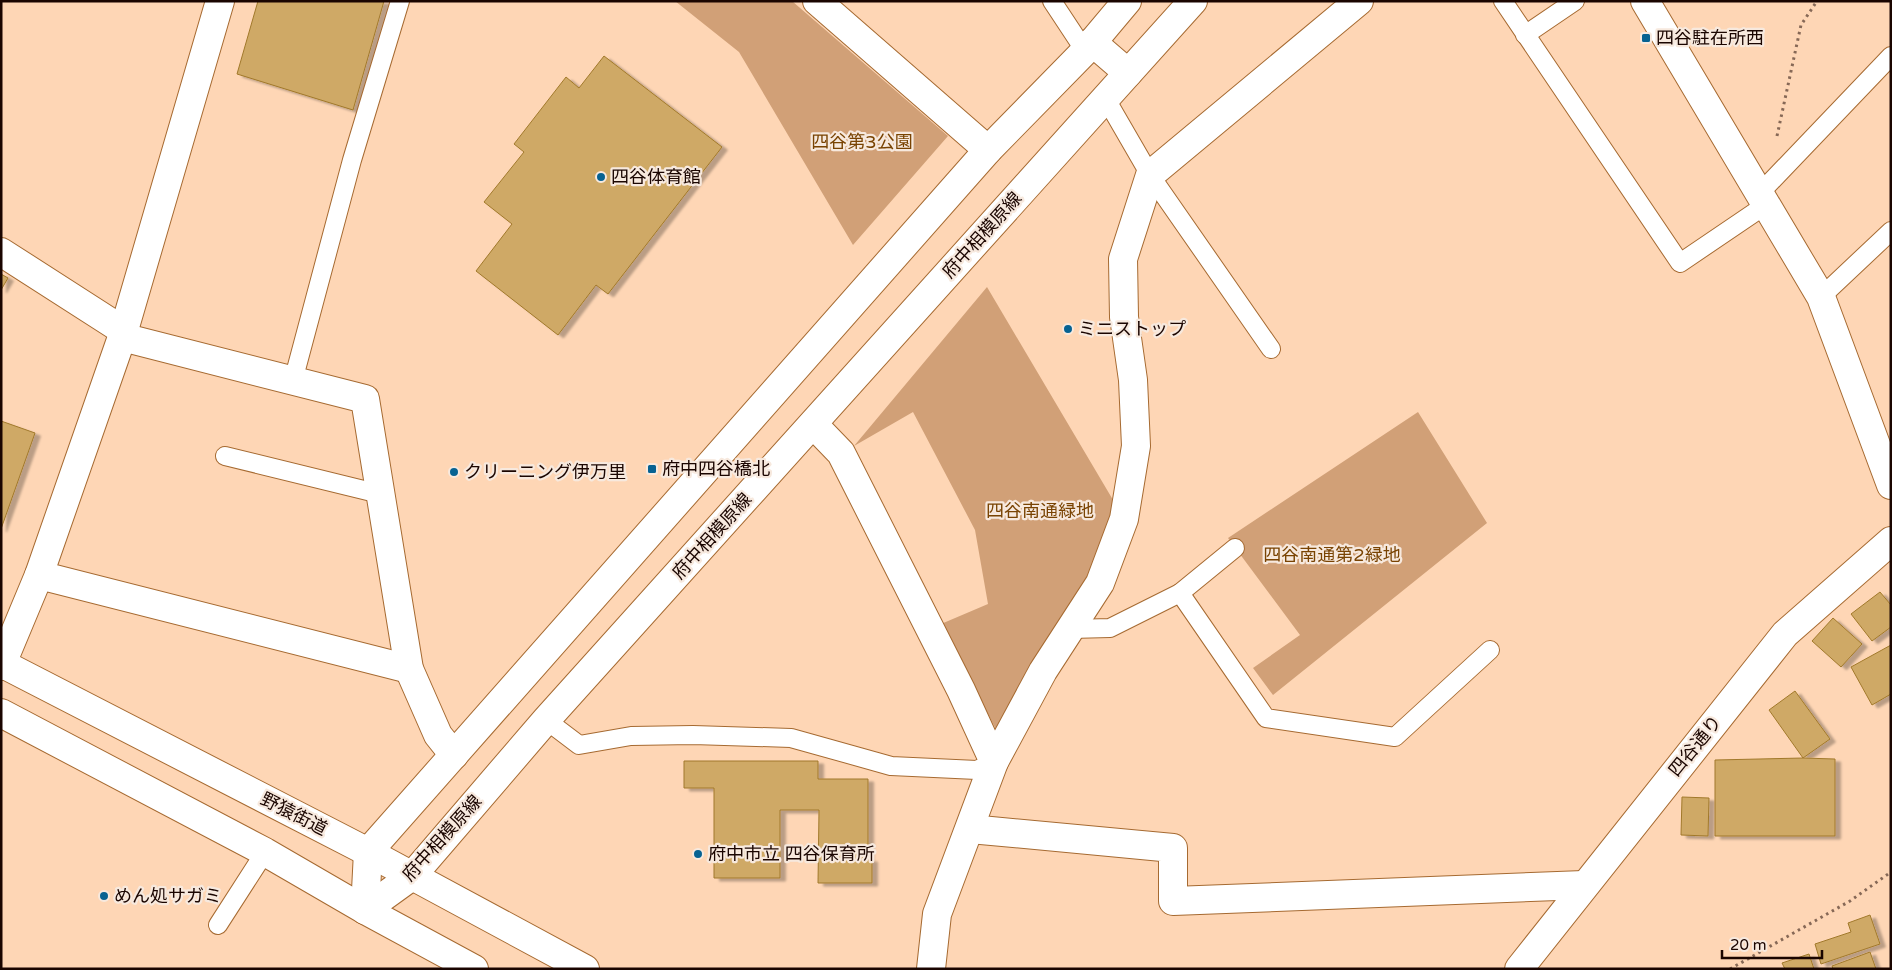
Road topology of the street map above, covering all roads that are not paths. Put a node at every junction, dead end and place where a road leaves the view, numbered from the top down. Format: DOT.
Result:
graph roads {
  1 [pos="220,1"];
  2 [pos="400,1"];
  3 [pos="817,1"];
  4 [pos="1052,1"];
  5 [pos="1127,1"];
  6 [pos="1193,1"];
  7 [pos="1359,1"];
  8 [pos="1503,1"];
  9 [pos="1575,1"];
  10 [pos="1645,1"];
  11 [pos="1525,35"];
  12 [pos="1088,47"];
  13 [pos="1891,56"];
  14 [pos="1128,73"];
  15 [pos="1106,99"];
  16 [pos="988,150"];
  17 [pos="1150,175"];
  18 [pos="1766,193"];
  19 [pos="1891,231"];
  20 [pos="1,252"];
  21 [pos="1821,297"];
  22 [pos="123,334"];
  23 [pos="1270,349"];
  24 [pos="294,381"];
  25 [pos="813,424"];
  26 [pos="225,456"];
  27 [pos="1891,485"];
  28 [pos="380,494"];
  29 [pos="1891,541"];
  30 [pos="1235,548"];
  31 [pos="39,575"];
  32 [pos="1180,593"];
  33 [pos="1070,629"];
  34 [pos="1490,650"];
  35 [pos="2,664"];
  36 [pos="409,669"];
  37 [pos="1,713"];
  38 [pos="546,720"];
  39 [pos="454,755"];
  40 [pos="994,762"];
  41 [pos="970,829"];
  42 [pos="265,852"];
  43 [pos="368,852"];
  44 [pos="412,876"];
  45 [pos="1584,885"];
  46 [pos="365,910"];
  47 [pos="218,925"];
  48 [pos="474,969"];
  49 [pos="585,969"];
  50 [pos="931,969"];
  51 [pos="1518,969"];
  1 -- 22 [label="street"];
  2 -- 24 [label="lane"];
  3 -- 16 [label="street"];
  4 -- 12 [label="lane"];
  5 -- 12 [label="street"];
  6 -- 14 [label="street, 府中相模原線"];
  7 -- 17 [label="street"];
  8 -- 11 [label="lane"];
  9 -- 11 [label="lane"];
  10 -- 18 [label="street"];
  11 -- 18 [label="lane"];
  12 -- 14 [label="street"];
  12 -- 16 [label="street"];
  13 -- 18 [label="lane"];
  14 -- 15 [label="street, 府中相模原線"];
  15 -- 17 [label="lane"];
  15 -- 25 [label="street, 府中相模原線"];
  16 -- 39 [label="street"];
  17 -- 23 [label="lane"];
  17 -- 33 [label="street"];
  18 -- 21 [label="street"];
  19 -- 21 [label="lane"];
  20 -- 22 [label="street"];
  21 -- 27 [label="street"];
  22 -- 24 [label="street"];
  22 -- 31 [label="street"];
  24 -- 28 [label="street"];
  25 -- 38 [label="street, 府中相模原線"];
  25 -- 40 [label="street"];
  26 -- 28 [label="lane"];
  28 -- 36 [label="street"];
  29 -- 45 [label="street, 四谷通り"];
  30 -- 32 [label="lane"];
  31 -- 35 [label="street"];
  31 -- 36 [label="street"];
  32 -- 33 [label="lane"];
  32 -- 34 [label="lane"];
  33 -- 40 [label="street"];
  35 -- 43 [label="street, 野猿街道"];
  36 -- 39 [label="street"];
  37 -- 42 [label="street"];
  38 -- 40 [label="lane"];
  38 -- 44 [label="street, 府中相模原線"];
  39 -- 43 [label="street"];
  40 -- 41 [label="street"];
  41 -- 45 [label="street"];
  41 -- 50 [label="street"];
  42 -- 46 [label="street"];
  42 -- 47 [label="lane"];
  43 -- 44 [label="street, 野猿街道"];
  43 -- 46 [label="street"];
  44 -- 46 [label="street, 府中相模原線"];
  44 -- 49 [label="street, 野猿街道"];
  45 -- 51 [label="street, 四谷通り"];
  46 -- 48 [label="street"];
}
